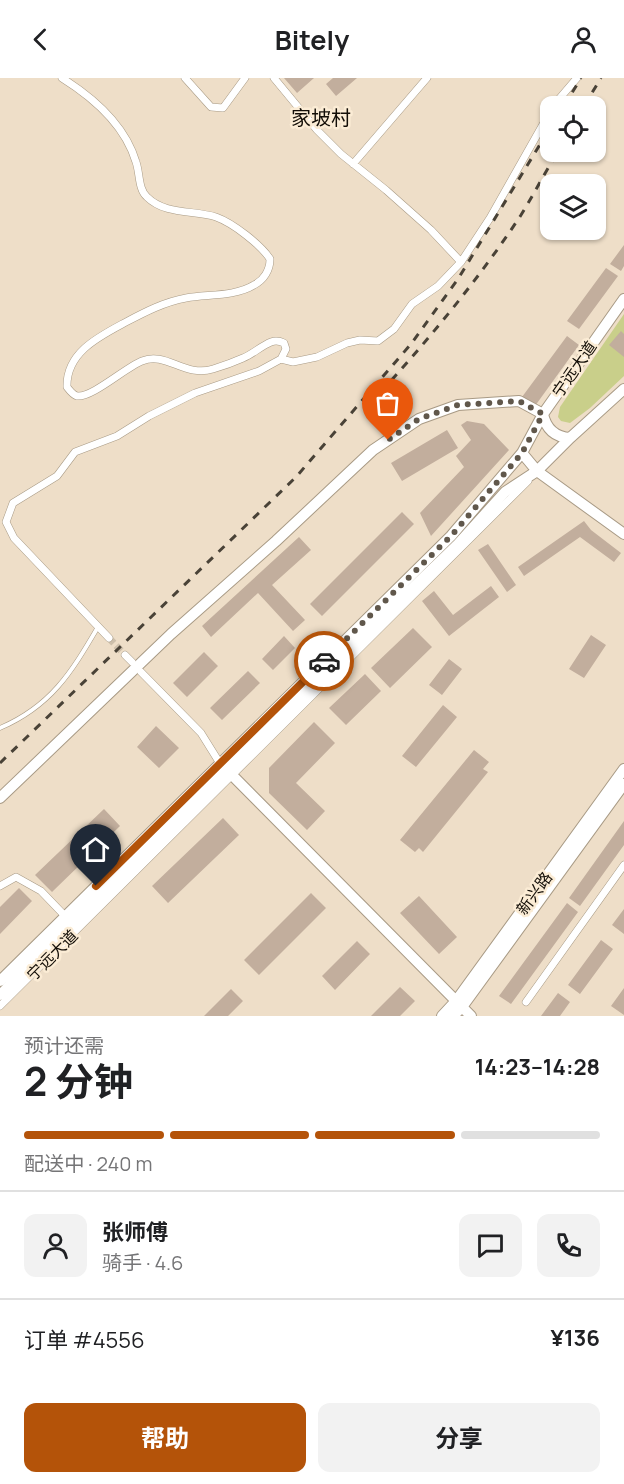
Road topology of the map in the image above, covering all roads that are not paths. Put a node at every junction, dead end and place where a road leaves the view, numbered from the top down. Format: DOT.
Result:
graph roads {
  1 [pos="62,78"];
  2 [pos="185,78"];
  3 [pos="245,78"];
  4 [pos="274,78"];
  5 [pos="428,78"];
  6 [pos="577,78"];
  7 [pos="562,96"];
  8 [pos="540,130"];
  9 [pos="353,164"];
  10 [pos="461,262"];
  11 [pos="624,299"];
  12 [pos="282,359"];
  13 [pos="624,389"];
  14 [pos="543,414"];
  15 [pos="570,438"];
  16 [pos="522,453"];
  17 [pos="537,471"];
  18 [pos="624,534"];
  19 [pos="99,626"];
  20 [pos="110,638"];
  21 [pos="125,655"];
  22 [pos="132,662"];
  23 [pos="141,672"];
  24 [pos="0,728"];
  25 [pos="624,769"];
  26 [pos="227,770"];
  27 [pos="624,784"];
  28 [pos="0,798"];
  29 [pos="624,865"];
  30 [pos="0,886"];
  31 [pos="65,916"];
  32 [pos="0,981"];
  33 [pos="0,995"];
  34 [pos="526,1002"];
  35 [pos="459,1004"];
  36 [pos="0,1006"];
  37 [pos="442,1016"];
  38 [pos="453,1016"];
  39 [pos="471,1016"];
  1 -- 12 [label="street"];
  2 -- 3 [label="street"];
  4 -- 9 [label="street"];
  5 -- 9 [label="street"];
  6 -- 7 [label="street"];
  8 -- 10 [label="street"];
  9 -- 10 [label="street"];
  10 -- 12 [label="street"];
  11 -- 14 [label="main road, 宁远大道"];
  12 -- 19 [label="street"];
  13 -- 15 [label="main road, 宁远大道"];
  14 -- 15 [label="main road"];
  14 -- 16 [label="main road, 宁远大道"];
  14 -- 28 [label="main road"];
  15 -- 17 [label="main road, 宁远大道"];
  16 -- 17 [label="main road"];
  16 -- 26 [label="main road, 宁远大道"];
  17 -- 18 [label="main road"];
  17 -- 26 [label="main road, 宁远大道"];
  19 -- 20 [label="street"];
  19 -- 24 [label="lane"];
  21 -- 22 [label="street"];
  23 -- 26 [label="street"];
  25 -- 35 [label="main road, 新兴路"];
  26 -- 31 [label="main road, 宁远大道"];
  26 -- 33 [label="main road, 宁远大道"];
  26 -- 35 [label="main road"];
  26 -- 36 [label="street, 宁远大道"];
  27 -- 35 [label="main road, 新兴路"];
  29 -- 34 [label="street"];
  30 -- 31 [label="street"];
  31 -- 32 [label="main road, 宁远大道"];
  35 -- 37 [label="main road, 新兴路"];
  35 -- 38 [label="main road, 新兴路"];
  35 -- 39 [label="main road"];
}
